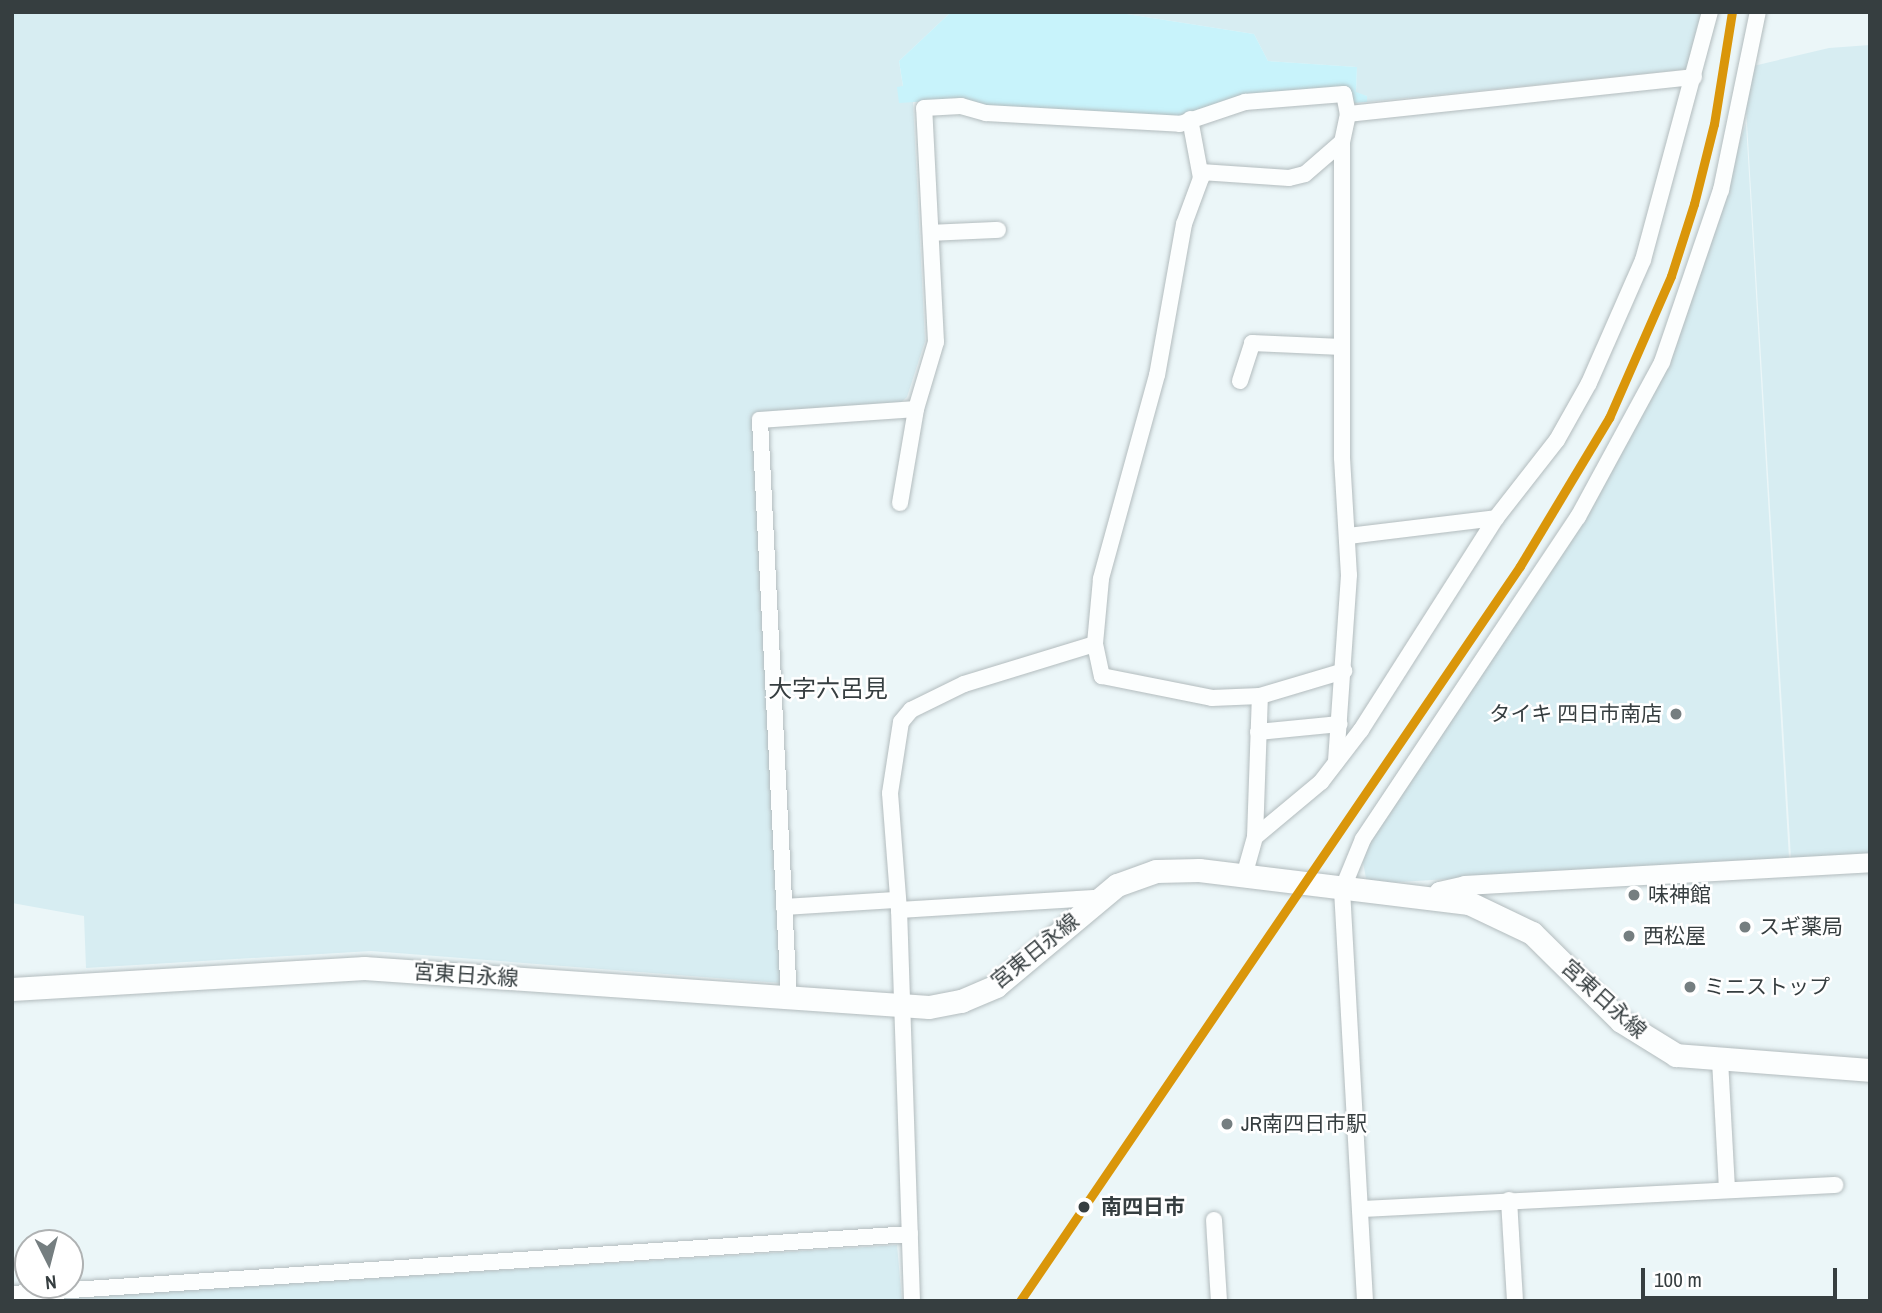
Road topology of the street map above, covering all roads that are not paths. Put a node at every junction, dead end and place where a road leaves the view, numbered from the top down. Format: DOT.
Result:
graph roads {
  1 [pos="1710,12"];
  2 [pos="1758,12"];
  3 [pos="1694,77"];
  4 [pos="1348,114"];
  5 [pos="1191,119"];
  6 [pos="1342,142"];
  7 [pos="1201,172"];
  8 [pos="998,230"];
  9 [pos="931,233"];
  10 [pos="1342,347"];
  11 [pos="1240,381"];
  12 [pos="916,409"];
  13 [pos="900,503"];
  14 [pos="1496,518"];
  15 [pos="1348,536"];
  16 [pos="1095,644"];
  17 [pos="1345,671"];
  18 [pos="1260,696"];
  19 [pos="1340,724"];
  20 [pos="1258,732"];
  21 [pos="1336,763"];
  22 [pos="1255,837"];
  23 [pos="1870,862"];
  24 [pos="1244,876"];
  25 [pos="1342,890"];
  26 [pos="1098,898"];
  27 [pos="1435,898"];
  28 [pos="897,905"];
  29 [pos="785,907"];
  30 [pos="12,989"];
  31 [pos="789,999"];
  32 [pos="901,1006"];
  33 [pos="1720,1060"];
  34 [pos="1870,1070"];
  35 [pos="1835,1185"];
  36 [pos="1727,1189"];
  37 [pos="1508,1200"];
  38 [pos="1361,1209"];
  39 [pos="1214,1220"];
  40 [pos="910,1234"];
  41 [pos="12,1294"];
  42 [pos="912,1301"];
  43 [pos="1219,1301"];
  44 [pos="1365,1301"];
  45 [pos="1515,1301"];
  1 -- 3 [label="street"];
  2 -- 25 [label="street"];
  3 -- 4 [label="street"];
  3 -- 14 [label="street"];
  4 -- 5 [label="street"];
  4 -- 6 [label="street"];
  5 -- 7 [label="street"];
  5 -- 9 [label="street"];
  6 -- 7 [label="street"];
  6 -- 10 [label="street"];
  7 -- 16 [label="street"];
  8 -- 9 [label="street"];
  9 -- 12 [label="street"];
  10 -- 11 [label="street"];
  10 -- 15 [label="street"];
  12 -- 13 [label="street"];
  12 -- 29 [label="street"];
  14 -- 15 [label="street"];
  14 -- 21 [label="street"];
  15 -- 17 [label="street"];
  16 -- 18 [label="street"];
  16 -- 28 [label="street"];
  17 -- 18 [label="street"];
  17 -- 19 [label="street"];
  18 -- 20 [label="street"];
  19 -- 20 [label="street"];
  19 -- 21 [label="street"];
  20 -- 22 [label="street"];
  21 -- 22 [label="street"];
  22 -- 24 [label="street"];
  23 -- 27 [label="street"];
  24 -- 25 [label="main road, 宮東日永線"];
  24 -- 26 [label="main road, 宮東日永線"];
  25 -- 27 [label="main road, 宮東日永線"];
  25 -- 38 [label="street"];
  26 -- 28 [label="street"];
  26 -- 32 [label="main road, 宮東日永線"];
  27 -- 33 [label="main road, 宮東日永線"];
  28 -- 29 [label="street"];
  28 -- 32 [label="street"];
  29 -- 31 [label="street"];
  30 -- 31 [label="main road, 宮東日永線"];
  31 -- 32 [label="main road, 宮東日永線"];
  32 -- 40 [label="street"];
  33 -- 34 [label="main road, 宮東日永線"];
  33 -- 36 [label="street"];
  35 -- 36 [label="street"];
  36 -- 37 [label="street"];
  37 -- 38 [label="street"];
  37 -- 45 [label="street"];
  38 -- 44 [label="street"];
  39 -- 43 [label="street"];
  40 -- 41 [label="street"];
  40 -- 42 [label="street"];
}
